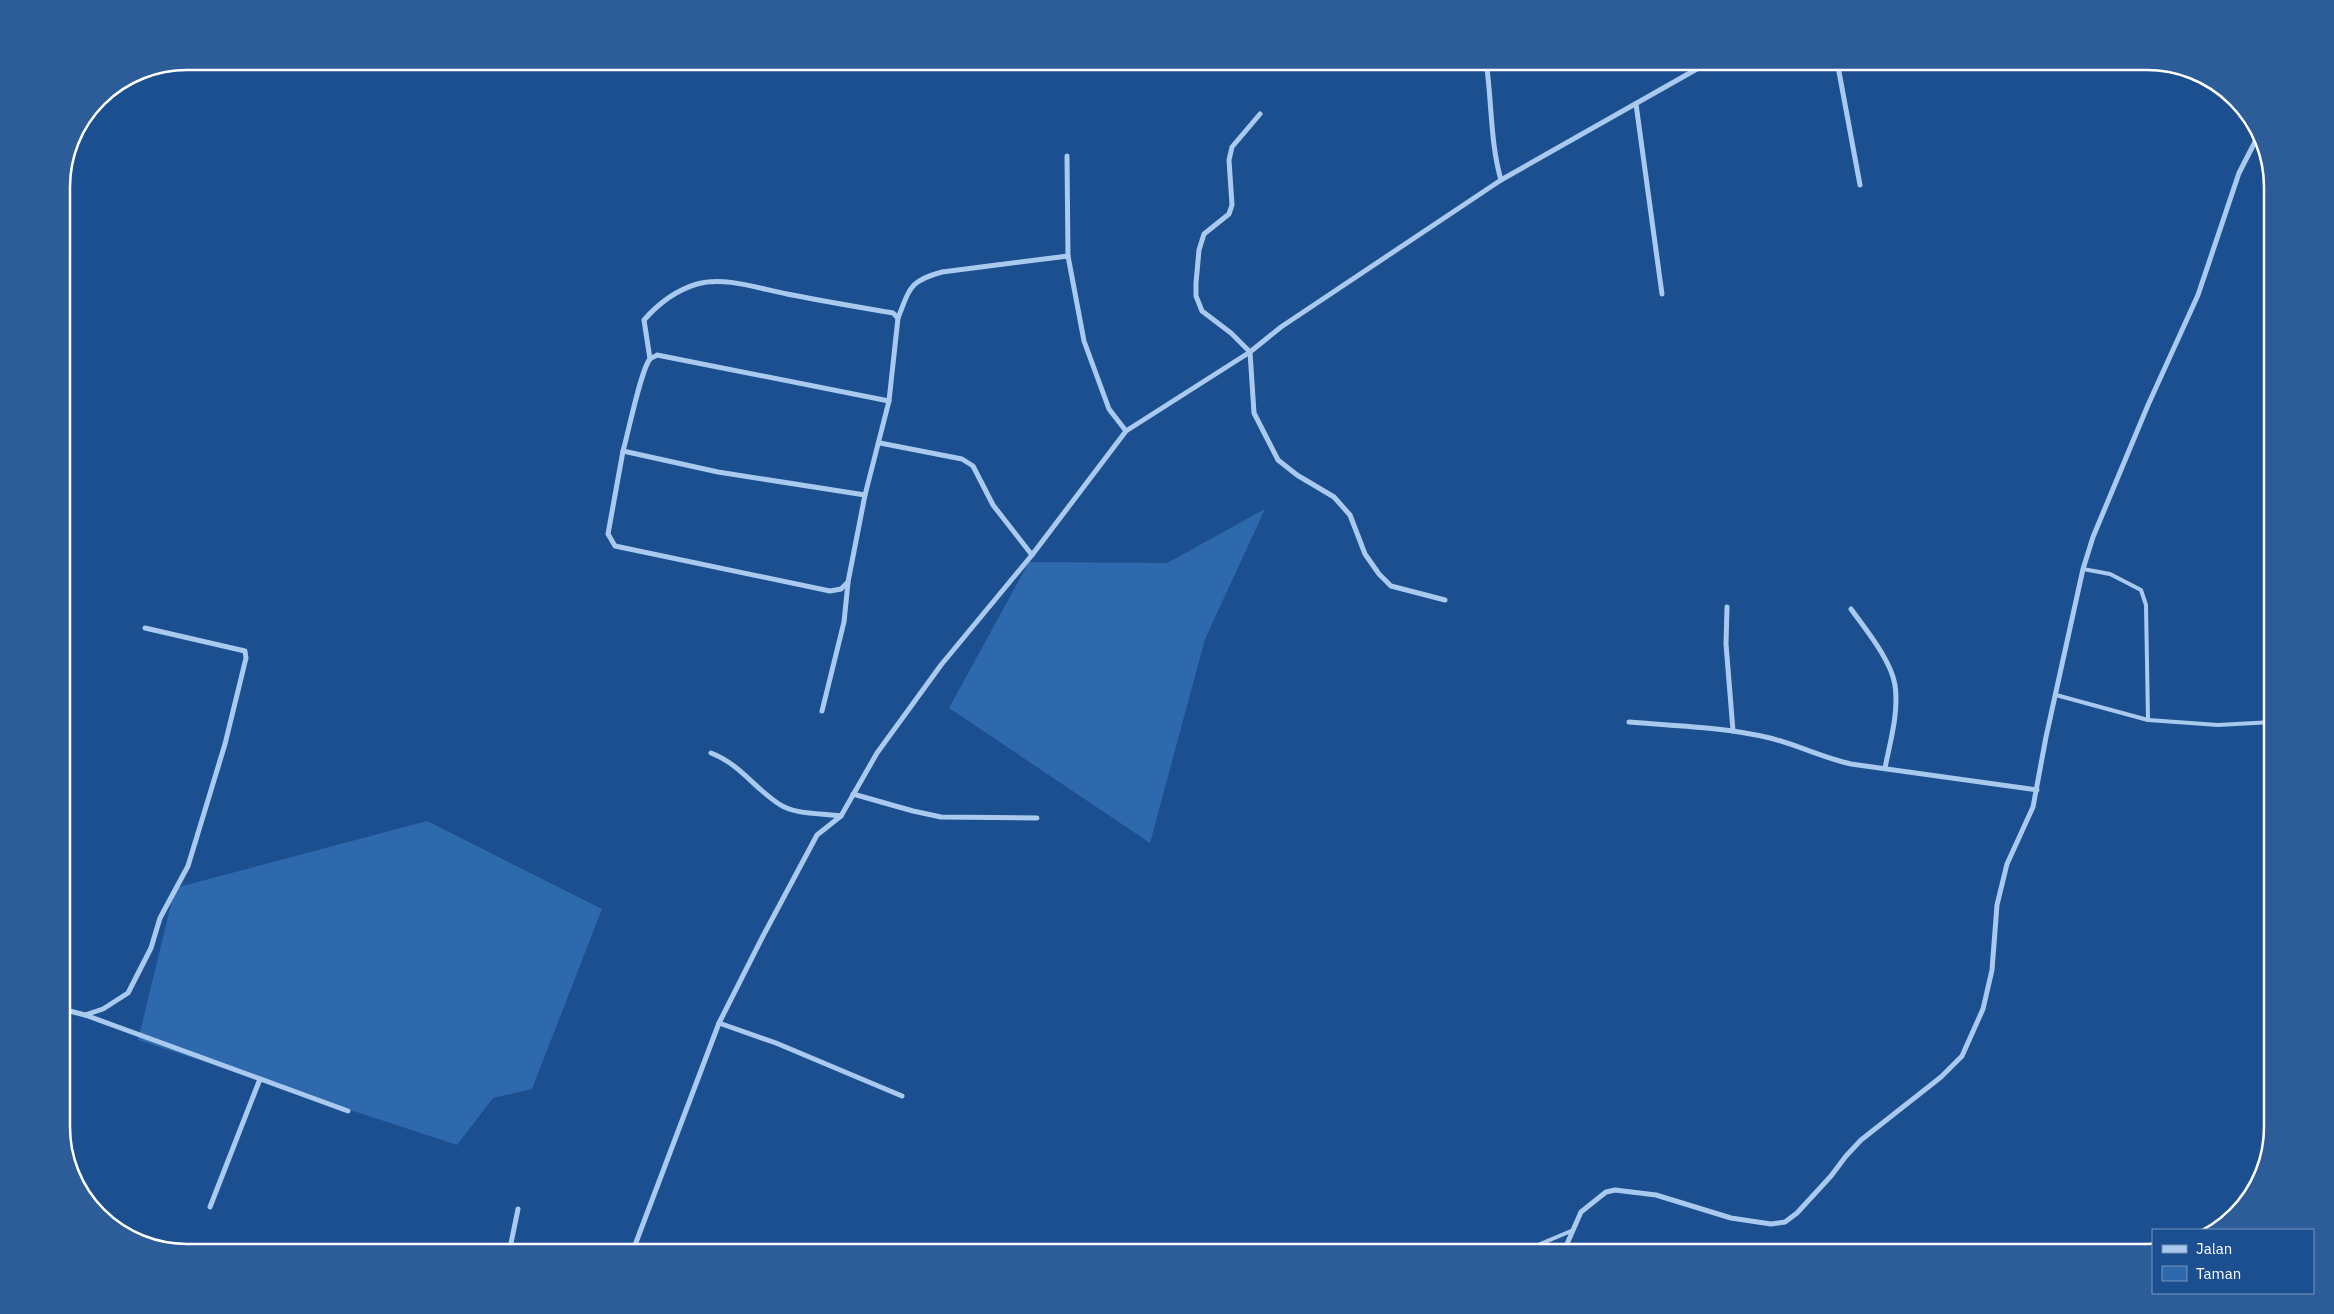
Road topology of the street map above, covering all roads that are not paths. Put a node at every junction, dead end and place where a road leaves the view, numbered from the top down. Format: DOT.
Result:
graph roads {
  1 [pos="1487,70"];
  2 [pos="1695,70"];
  3 [pos="1840,70"];
  4 [pos="1636,104"];
  5 [pos="1260,114"];
  6 [pos="2255,142"];
  7 [pos="1067,156"];
  8 [pos="1500,180"];
  9 [pos="1860,185"];
  10 [pos="1068,256"];
  11 [pos="1662,294"];
  12 [pos="898,318"];
  13 [pos="1250,352"];
  14 [pos="650,359"];
  15 [pos="889,401"];
  16 [pos="1126,431"];
  17 [pos="880,443"];
  18 [pos="624,451"];
  19 [pos="865,495"];
  20 [pos="1032,555"];
  21 [pos="2084,569"];
  22 [pos="848,582"];
  23 [pos="1445,600"];
  24 [pos="1727,607"];
  25 [pos="1851,609"];
  26 [pos="145,628"];
  27 [pos="2056,695"];
  28 [pos="822,711"];
  29 [pos="2148,720"];
  30 [pos="1629,722"];
  31 [pos="2264,722"];
  32 [pos="1733,731"];
  33 [pos="710,753"];
  34 [pos="1885,768"];
  35 [pos="2037,790"];
  36 [pos="853,794"];
  37 [pos="841,816"];
  38 [pos="1037,818"];
  39 [pos="70,1010"];
  40 [pos="85,1015"];
  41 [pos="719,1023"];
  42 [pos="260,1079"];
  43 [pos="902,1096"];
  44 [pos="348,1111"];
  45 [pos="210,1207"];
  46 [pos="518,1209"];
  47 [pos="1571,1231"];
  48 [pos="511,1244"];
  49 [pos="635,1244"];
  50 [pos="1540,1244"];
  51 [pos="1566,1244"];
  1 -- 8 [label="street"];
  2 -- 4 [label="street"];
  3 -- 9 [label="street"];
  4 -- 8 [label="street"];
  4 -- 11 [label="street"];
  5 -- 13 [label="street"];
  6 -- 21 [label="street"];
  7 -- 10 [label="street"];
  8 -- 13 [label="street"];
  10 -- 12 [label="street"];
  10 -- 16 [label="street"];
  12 -- 14 [label="street"];
  12 -- 15 [label="street"];
  13 -- 16 [label="street"];
  13 -- 23 [label="street"];
  14 -- 15 [label="street"];
  14 -- 18 [label="street"];
  15 -- 17 [label="street"];
  16 -- 20 [label="street"];
  17 -- 19 [label="street"];
  17 -- 20 [label="street"];
  18 -- 19 [label="street"];
  18 -- 22 [label="street"];
  19 -- 22 [label="street"];
  20 -- 36 [label="street"];
  21 -- 27 [label="street"];
  21 -- 29 [label="lane"];
  22 -- 28 [label="street"];
  24 -- 32 [label="street"];
  25 -- 34 [label="street"];
  26 -- 40 [label="street"];
  27 -- 29 [label="lane"];
  27 -- 35 [label="street"];
  29 -- 31 [label="lane"];
  30 -- 32 [label="street"];
  32 -- 34 [label="street"];
  33 -- 37 [label="street"];
  34 -- 35 [label="street"];
  35 -- 47 [label="street"];
  36 -- 37 [label="street"];
  36 -- 38 [label="street"];
  37 -- 41 [label="street"];
  39 -- 40 [label="street"];
  40 -- 42 [label="street"];
  41 -- 43 [label="street"];
  41 -- 49 [label="street"];
  42 -- 44 [label="street"];
  42 -- 45 [label="street"];
  46 -- 48 [label="street"];
  47 -- 50 [label="lane"];
  47 -- 51 [label="street"];
}
